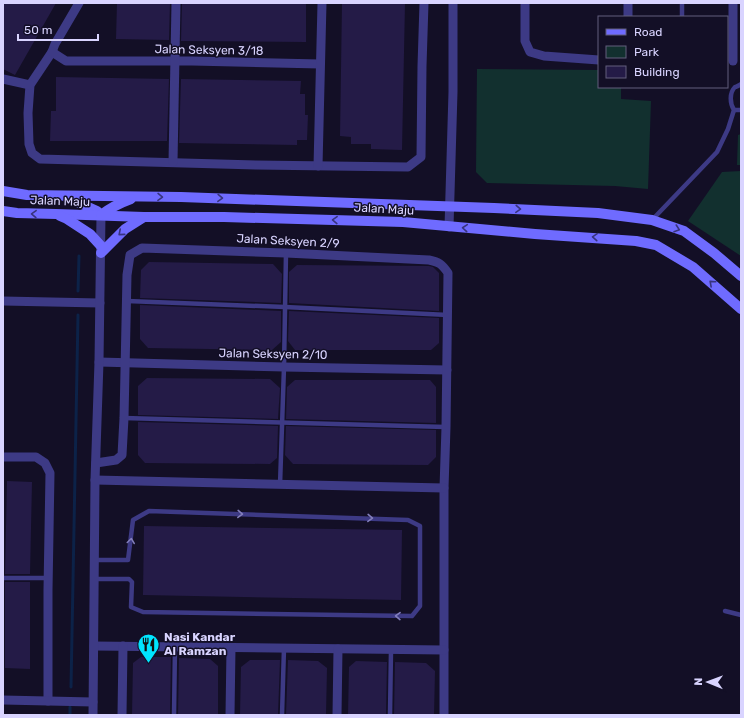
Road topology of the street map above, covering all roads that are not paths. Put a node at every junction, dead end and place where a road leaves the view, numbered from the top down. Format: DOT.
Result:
graph roads {
  1 [pos="79,3"];
  2 [pos="176,3"];
  3 [pos="322,3"];
  4 [pos="424,3"];
  5 [pos="453,3"];
  6 [pos="525,3"];
  7 [pos="628,3"];
  8 [pos="682,3"];
  9 [pos="733,3"];
  10 [pos="628,16"];
  11 [pos="682,16"];
  12 [pos="52,52"];
  13 [pos="598,60"];
  14 [pos="175,61"];
  15 [pos="734,61"];
  16 [pos="320,64"];
  17 [pos="3,79"];
  18 [pos="741,84"];
  19 [pos="30,85"];
  20 [pos="734,110"];
  21 [pos="741,110"];
  22 [pos="173,162"];
  23 [pos="318,166"];
  24 [pos="3,191"];
  25 [pos="61,195"];
  26 [pos="138,197"];
  27 [pos="450,206"];
  28 [pos="3,210"];
  29 [pos="56,214"];
  30 [pos="101,215"];
  31 [pos="144,216"];
  32 [pos="652,220"];
  33 [pos="449,227"];
  34 [pos="101,250"];
  35 [pos="286,253"];
  36 [pos="741,276"];
  37 [pos="3,301"];
  38 [pos="127,301"];
  39 [pos="100,303"];
  40 [pos="285,307"];
  41 [pos="741,309"];
  42 [pos="448,315"];
  43 [pos="99,362"];
  44 [pos="125,363"];
  45 [pos="284,367"];
  46 [pos="447,370"];
  47 [pos="124,418"];
  48 [pos="283,422"];
  49 [pos="446,427"];
  50 [pos="3,457"];
  51 [pos="96,463"];
  52 [pos="95,480"];
  53 [pos="280,485"];
  54 [pos="444,488"];
  55 [pos="94,560"];
  56 [pos="3,578"];
  57 [pos="48,578"];
  58 [pos="94,579"];
  59 [pos="725,611"];
  60 [pos="741,615"];
  61 [pos="94,646"];
  62 [pos="123,646"];
  63 [pos="175,647"];
  64 [pos="231,648"];
  65 [pos="284,648"];
  66 [pos="338,649"];
  67 [pos="391,650"];
  68 [pos="444,650"];
  69 [pos="3,700"];
  70 [pos="48,701"];
  71 [pos="93,702"];
  72 [pos="93,715"];
  73 [pos="122,715"];
  74 [pos="174,715"];
  75 [pos="230,715"];
  76 [pos="282,715"];
  77 [pos="337,715"];
  78 [pos="390,715"];
  79 [pos="444,715"];
  1 -- 12 [label="street"];
  2 -- 14 [label="street"];
  3 -- 16 [label="street"];
  4 -- 23 [label="street"];
  5 -- 27 [label="street"];
  6 -- 13 [label="street"];
  7 -- 10 [label="street"];
  8 -- 11 [label="lane"];
  9 -- 15 [label="street"];
  12 -- 14 [label="street, Jalan Seksyen 3/18"];
  12 -- 19 [label="street"];
  14 -- 16 [label="street, Jalan Seksyen 3/18"];
  14 -- 22 [label="street"];
  16 -- 23 [label="street"];
  17 -- 19 [label="street"];
  18 -- 20 [label="lane"];
  19 -- 22 [label="street"];
  20 -- 21 [label="lane"];
  20 -- 32 [label="lane"];
  22 -- 23 [label="street"];
  24 -- 25 [label="street, Jalan Maju"];
  25 -- 26 [label="street, Jalan Maju"];
  25 -- 30 [label="street"];
  26 -- 27 [label="street, Jalan Maju, one-way"];
  26 -- 30 [label="street"];
  27 -- 32 [label="street, Jalan Maju, one-way"];
  27 -- 33 [label="street"];
  29 -- 28 [label="street, Jalan Maju, one-way"];
  29 -- 30 [label="street, Jalan Maju"];
  29 -- 34 [label="street"];
  30 -- 31 [label="street, Jalan Maju"];
  30 -- 34 [label="street"];
  33 -- 31 [label="street, Jalan Maju, one-way"];
  31 -- 34 [label="street, one-way"];
  32 -- 36 [label="street, Jalan Maju, one-way"];
  41 -- 33 [label="street, Jalan Maju, one-way"];
  34 -- 39 [label="street"];
  35 -- 38 [label="street, Jalan Seksyen 2/9"];
  35 -- 40 [label="lane"];
  35 -- 42 [label="street, Jalan Seksyen 2/9"];
  37 -- 39 [label="street"];
  38 -- 40 [label="lane"];
  38 -- 44 [label="street"];
  39 -- 43 [label="street"];
  40 -- 42 [label="lane"];
  40 -- 45 [label="lane"];
  42 -- 46 [label="street"];
  43 -- 44 [label="street, Jalan Seksyen 2/10"];
  43 -- 51 [label="street"];
  44 -- 45 [label="street, Jalan Seksyen 2/10"];
  44 -- 47 [label="street"];
  45 -- 46 [label="street, Jalan Seksyen 2/10"];
  45 -- 48 [label="lane"];
  46 -- 49 [label="street"];
  47 -- 48 [label="lane"];
  47 -- 51 [label="street"];
  48 -- 49 [label="lane"];
  48 -- 53 [label="lane"];
  49 -- 54 [label="street"];
  50 -- 57 [label="street"];
  51 -- 52 [label="street"];
  52 -- 53 [label="street"];
  52 -- 55 [label="street"];
  53 -- 54 [label="street"];
  54 -- 68 [label="street"];
  55 -- 58 [label="street"];
  55 -- 58 [label="lane, one-way"];
  56 -- 57 [label="lane"];
  57 -- 70 [label="street"];
  58 -- 61 [label="street"];
  59 -- 60 [label="lane"];
  61 -- 62 [label="street"];
  61 -- 71 [label="street"];
  62 -- 63 [label="street"];
  62 -- 73 [label="street"];
  63 -- 64 [label="street"];
  63 -- 74 [label="lane"];
  64 -- 65 [label="street"];
  64 -- 75 [label="street"];
  65 -- 66 [label="street"];
  65 -- 76 [label="lane"];
  66 -- 67 [label="street"];
  66 -- 77 [label="street"];
  67 -- 68 [label="street"];
  67 -- 78 [label="lane"];
  68 -- 79 [label="street"];
  69 -- 70 [label="street"];
  70 -- 71 [label="street"];
  71 -- 72 [label="street"];
}
